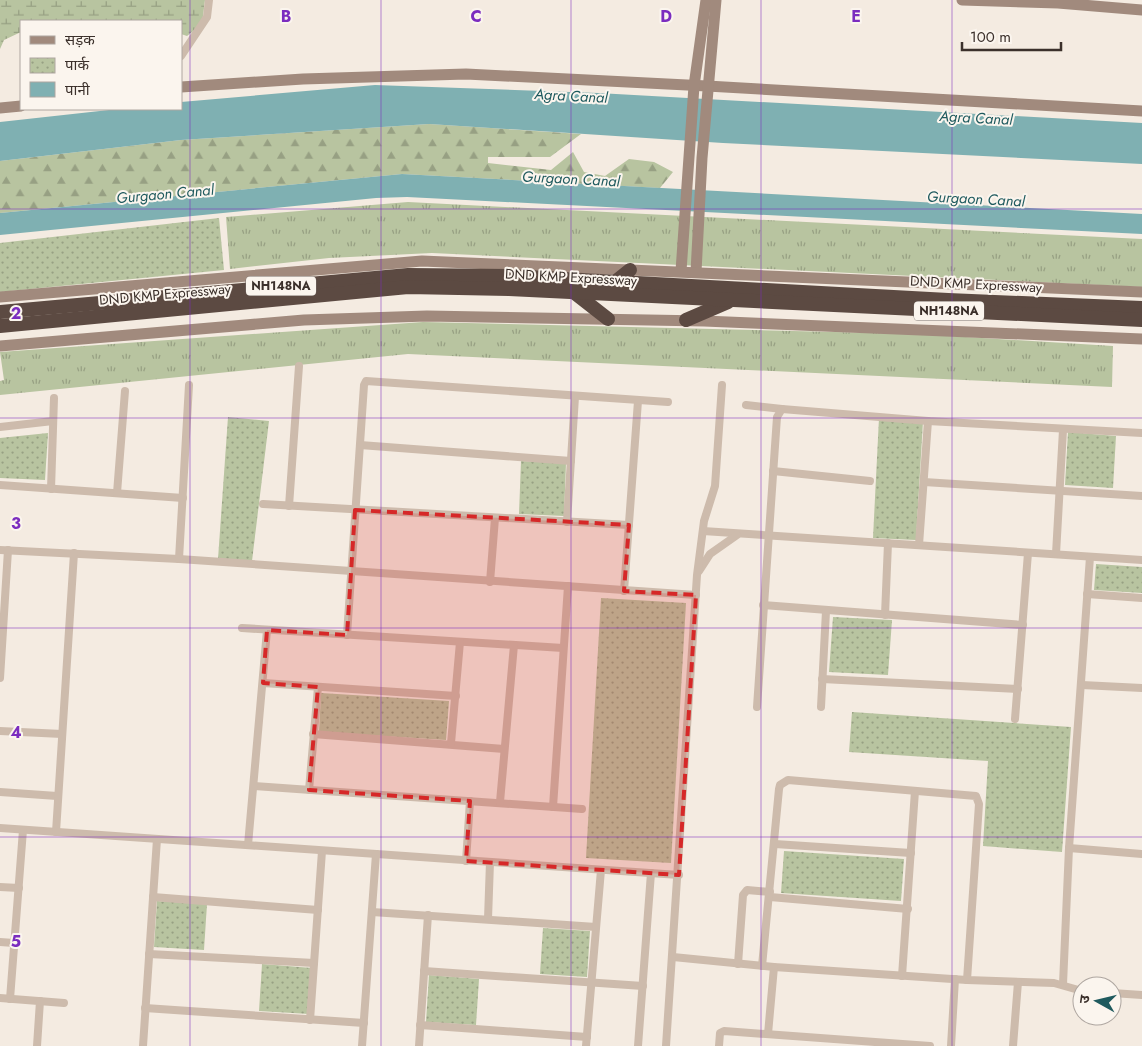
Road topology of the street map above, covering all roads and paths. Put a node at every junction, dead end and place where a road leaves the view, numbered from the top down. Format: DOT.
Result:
graph roads {
  1 [pos="209,0"];
  2 [pos="706,0"];
  3 [pos="716,0"];
  4 [pos="962,0"];
  5 [pos="1142,10"];
  6 [pos="182,54"];
  7 [pos="182,87"];
  8 [pos="694,90"];
  9 [pos="707,90"];
  10 [pos="20,106"];
  11 [pos="0,108"];
  12 [pos="1142,111"];
  13 [pos="689,150"];
  14 [pos="702,153"];
  15 [pos="630,270"];
  16 [pos="681,271"];
  17 [pos="696,272"];
  18 [pos="615,282"];
  19 [pos="1142,292"];
  20 [pos="576,294"];
  21 [pos="0,297"];
  22 [pos="731,301"];
  23 [pos="1142,308"];
  24 [pos="0,312"];
  25 [pos="608,319"];
  26 [pos="686,320"];
  27 [pos="1142,320"];
  28 [pos="0,326"];
  29 [pos="1142,339"];
  30 [pos="0,346"];
  31 [pos="299,366"];
  32 [pos="189,385"];
  33 [pos="722,385"];
  34 [pos="125,391"];
  35 [pos="575,397"];
  36 [pos="54,398"];
  37 [pos="638,401"];
  38 [pos="668,402"];
  39 [pos="746,405"];
  40 [pos="782,409"];
  41 [pos="53,421"];
  42 [pos="928,421"];
  43 [pos="0,427"];
  44 [pos="1063,430"];
  45 [pos="1142,433"];
  46 [pos="360,445"];
  47 [pos="571,461"];
  48 [pos="773,471"];
  49 [pos="870,481"];
  50 [pos="924,482"];
  51 [pos="0,485"];
  52 [pos="51,489"];
  53 [pos="1060,491"];
  54 [pos="117,493"];
  55 [pos="1142,496"];
  56 [pos="183,498"];
  57 [pos="263,504"];
  58 [pos="289,506"];
  59 [pos="356,510"];
  60 [pos="495,518"];
  61 [pos="568,522"];
  62 [pos="629,525"];
  63 [pos="702,531"];
  64 [pos="739,534"];
  65 [pos="769,536"];
  66 [pos="888,543"];
  67 [pos="919,546"];
  68 [pos="4,550"];
  69 [pos="1028,553"];
  70 [pos="74,554"];
  71 [pos="1056,554"];
  72 [pos="1090,557"];
  73 [pos="179,560"];
  74 [pos="1142,560"];
  75 [pos="351,573"];
  76 [pos="697,576"];
  77 [pos="490,582"];
  78 [pos="568,586"];
  79 [pos="624,590"];
  80 [pos="1087,594"];
  81 [pos="696,595"];
  82 [pos="1142,598"];
  83 [pos="763,605"];
  84 [pos="826,611"];
  85 [pos="2,613"];
  86 [pos="886,615"];
  87 [pos="1023,625"];
  88 [pos="242,628"];
  89 [pos="267,630"];
  90 [pos="347,635"];
  91 [pos="460,642"];
  92 [pos="514,645"];
  93 [pos="563,648"];
  94 [pos="0,678"];
  95 [pos="822,678"];
  96 [pos="263,684"];
  97 [pos="1082,685"];
  98 [pos="318,687"];
  99 [pos="1142,688"];
  100 [pos="1018,689"];
  101 [pos="456,696"];
  102 [pos="821,706"];
  103 [pos="757,707"];
  104 [pos="1015,719"];
  105 [pos="0,730"];
  106 [pos="62,734"];
  107 [pos="313,734"];
  108 [pos="451,743"];
  109 [pos="504,749"];
  110 [pos="254,786"];
  111 [pos="309,790"];
  112 [pos="915,791"];
  113 [pos="0,792"];
  114 [pos="57,796"];
  115 [pos="470,801"];
  116 [pos="500,802"];
  117 [pos="553,807"];
  118 [pos="582,808"];
  119 [pos="0,828"];
  120 [pos="23,830"];
  121 [pos="56,832"];
  122 [pos="157,839"];
  123 [pos="775,844"];
  124 [pos="248,845"];
  125 [pos="1069,848"];
  126 [pos="322,850"];
  127 [pos="911,853"];
  128 [pos="376,854"];
  129 [pos="1142,854"];
  130 [pos="466,861"];
  131 [pos="490,862"];
  132 [pos="601,870"];
  133 [pos="651,873"];
  134 [pos="679,875"];
  135 [pos="0,887"];
  136 [pos="18,888"];
  137 [pos="770,895"];
  138 [pos="153,897"];
  139 [pos="908,909"];
  140 [pos="318,910"];
  141 [pos="372,912"];
  142 [pos="428,915"];
  143 [pos="488,919"];
  144 [pos="596,927"];
  145 [pos="0,942"];
  146 [pos="14,943"];
  147 [pos="149,954"];
  148 [pos="673,957"];
  149 [pos="314,963"];
  150 [pos="738,964"];
  151 [pos="762,966"];
  152 [pos="774,967"];
  153 [pos="424,971"];
  154 [pos="902,976"];
  155 [pos="954,979"];
  156 [pos="967,980"];
  157 [pos="592,982"];
  158 [pos="1018,982"];
  159 [pos="1062,984"];
  160 [pos="643,986"];
  161 [pos="1072,988"];
  162 [pos="1122,994"];
  163 [pos="1142,995"];
  164 [pos="0,998"];
  165 [pos="10,999"];
  166 [pos="40,1001"];
  167 [pos="64,1003"];
  168 [pos="145,1008"];
  169 [pos="310,1020"];
  170 [pos="364,1023"];
  171 [pos="420,1025"];
  172 [pos="768,1034"];
  173 [pos="587,1037"];
  174 [pos="37,1046"];
  175 [pos="143,1046"];
  176 [pos="362,1046"];
  177 [pos="419,1046"];
  178 [pos="586,1046"];
  179 [pos="638,1046"];
  180 [pos="666,1046"];
  181 [pos="718,1046"];
  182 [pos="930,1046"];
  183 [pos="951,1046"];
  184 [pos="1013,1046"];
  1 -- 6 [label="street"];
  2 -- 8 [label="street"];
  3 -- 9 [label="street"];
  4 -- 5 [label="street"];
  7 -- 8 [label="street"];
  8 -- 9 [label="street"];
  8 -- 13 [label="street"];
  9 -- 12 [label="street"];
  9 -- 14 [label="street"];
  10 -- 11 [label="street"];
  13 -- 14 [label="street"];
  13 -- 16 [label="street"];
  14 -- 17 [label="street"];
  15 -- 16 [label="street"];
  15 -- 18 [label="highway"];
  15 -- 21 [label="street"];
  16 -- 17 [label="street"];
  17 -- 19 [label="street"];
  18 -- 23 [label="highway, DND KMP Expressway / NH148NA"];
  18 -- 24 [label="highway, DND KMP Expressway / NH148NA"];
  20 -- 22 [label="highway, DND KMP Expressway / NH148NA"];
  20 -- 25 [label="highway"];
  20 -- 28 [label="highway, DND KMP Expressway / NH148NA"];
  22 -- 26 [label="highway"];
  22 -- 27 [label="highway, DND KMP Expressway / NH148NA"];
  25 -- 26 [label="street"];
  25 -- 30 [label="street"];
  26 -- 29 [label="street"];
  31 -- 58 [label="street"];
  32 -- 56 [label="street"];
  33 -- 63 [label="street"];
  34 -- 54 [label="street"];
  35 -- 37 [label="street"];
  35 -- 46 [label="street"];
  35 -- 47 [label="street"];
  36 -- 41 [label="street"];
  37 -- 38 [label="street"];
  37 -- 62 [label="street"];
  39 -- 40 [label="street"];
  40 -- 42 [label="street"];
  40 -- 48 [label="street"];
  41 -- 43 [label="street"];
  41 -- 52 [label="street"];
  42 -- 44 [label="street"];
  42 -- 50 [label="street"];
  44 -- 45 [label="street"];
  44 -- 53 [label="street"];
  46 -- 47 [label="street"];
  46 -- 59 [label="street"];
  47 -- 61 [label="street"];
  48 -- 49 [label="street"];
  48 -- 65 [label="street"];
  50 -- 53 [label="street"];
  50 -- 67 [label="street"];
  51 -- 52 [label="street"];
  52 -- 54 [label="street"];
  53 -- 55 [label="street"];
  53 -- 71 [label="street"];
  54 -- 56 [label="street"];
  56 -- 73 [label="street"];
  57 -- 58 [label="street"];
  58 -- 59 [label="street"];
  59 -- 60 [label="street"];
  59 -- 75 [label="street"];
  60 -- 61 [label="street"];
  60 -- 77 [label="street"];
  61 -- 62 [label="street"];
  62 -- 79 [label="street"];
  63 -- 64 [label="street"];
  63 -- 76 [label="street"];
  64 -- 65 [label="street"];
  64 -- 76 [label="street"];
  65 -- 66 [label="street"];
  65 -- 83 [label="street"];
  66 -- 67 [label="street"];
  66 -- 86 [label="street"];
  67 -- 69 [label="street"];
  68 -- 70 [label="street"];
  68 -- 85 [label="street"];
  69 -- 71 [label="street"];
  69 -- 87 [label="street"];
  70 -- 73 [label="street"];
  70 -- 106 [label="street"];
  71 -- 72 [label="street"];
  72 -- 74 [label="street"];
  72 -- 80 [label="street"];
  73 -- 75 [label="street"];
  75 -- 77 [label="street"];
  75 -- 90 [label="street"];
  76 -- 81 [label="street"];
  77 -- 78 [label="street"];
  78 -- 79 [label="street"];
  78 -- 93 [label="street"];
  79 -- 81 [label="street"];
  80 -- 82 [label="street"];
  80 -- 97 [label="street"];
  81 -- 134 [label="street"];
  83 -- 84 [label="street"];
  83 -- 103 [label="street"];
  84 -- 86 [label="street"];
  84 -- 95 [label="street"];
  85 -- 94 [label="street"];
  86 -- 87 [label="street"];
  87 -- 100 [label="street"];
  88 -- 89 [label="street"];
  89 -- 90 [label="street"];
  89 -- 96 [label="street"];
  90 -- 91 [label="street"];
  91 -- 92 [label="street"];
  91 -- 101 [label="street"];
  92 -- 93 [label="street"];
  92 -- 109 [label="street"];
  93 -- 117 [label="street"];
  95 -- 100 [label="street"];
  95 -- 102 [label="street"];
  96 -- 98 [label="street"];
  96 -- 110 [label="street"];
  97 -- 99 [label="street"];
  97 -- 125 [label="street"];
  98 -- 101 [label="street"];
  98 -- 107 [label="street"];
  100 -- 104 [label="street"];
  101 -- 108 [label="street"];
  105 -- 106 [label="street"];
  106 -- 114 [label="street"];
  107 -- 108 [label="street"];
  107 -- 111 [label="street"];
  108 -- 109 [label="street"];
  109 -- 116 [label="street"];
  110 -- 111 [label="street"];
  110 -- 124 [label="street"];
  111 -- 115 [label="street"];
  112 -- 123 [label="street"];
  112 -- 127 [label="street"];
  112 -- 156 [label="street"];
  113 -- 114 [label="street"];
  114 -- 121 [label="street"];
  115 -- 116 [label="street"];
  115 -- 130 [label="street"];
  116 -- 117 [label="street"];
  117 -- 118 [label="street"];
  119 -- 120 [label="street"];
  120 -- 121 [label="street"];
  120 -- 136 [label="street"];
  121 -- 122 [label="street"];
  122 -- 124 [label="street"];
  122 -- 138 [label="street"];
  123 -- 127 [label="street"];
  123 -- 137 [label="street"];
  124 -- 126 [label="street"];
  125 -- 129 [label="street"];
  125 -- 159 [label="street"];
  126 -- 128 [label="street"];
  126 -- 140 [label="street"];
  127 -- 139 [label="street"];
  128 -- 130 [label="street"];
  128 -- 141 [label="street"];
  130 -- 131 [label="street"];
  131 -- 132 [label="street"];
  131 -- 143 [label="street"];
  132 -- 133 [label="street"];
  132 -- 144 [label="street"];
  133 -- 134 [label="street"];
  133 -- 160 [label="street"];
  134 -- 148 [label="street"];
  135 -- 136 [label="street"];
  136 -- 146 [label="street"];
  137 -- 139 [label="street"];
  137 -- 150 [label="street"];
  137 -- 151 [label="street"];
  138 -- 140 [label="street"];
  138 -- 147 [label="street"];
  139 -- 154 [label="street"];
  140 -- 149 [label="street"];
  141 -- 142 [label="street"];
  141 -- 170 [label="street"];
  142 -- 143 [label="street"];
  142 -- 153 [label="street"];
  143 -- 144 [label="street"];
  144 -- 157 [label="street"];
  145 -- 146 [label="street"];
  146 -- 165 [label="street"];
  147 -- 149 [label="street"];
  147 -- 168 [label="street"];
  148 -- 150 [label="street"];
  148 -- 180 [label="street"];
  149 -- 169 [label="street"];
  150 -- 151 [label="street"];
  151 -- 152 [label="street"];
  152 -- 154 [label="street"];
  152 -- 172 [label="street"];
  153 -- 157 [label="street"];
  153 -- 171 [label="street"];
  154 -- 155 [label="street"];
  155 -- 156 [label="street"];
  155 -- 183 [label="street"];
  156 -- 158 [label="street"];
  157 -- 160 [label="street"];
  157 -- 173 [label="street"];
  158 -- 159 [label="street"];
  158 -- 184 [label="street"];
  159 -- 161 [label="street"];
  160 -- 179 [label="street"];
  162 -- 163 [label="street"];
  164 -- 165 [label="street"];
  165 -- 166 [label="street"];
  166 -- 167 [label="street"];
  166 -- 174 [label="street"];
  168 -- 169 [label="street"];
  168 -- 175 [label="street"];
  169 -- 170 [label="street"];
  170 -- 176 [label="street"];
  171 -- 173 [label="street"];
  171 -- 177 [label="street"];
  172 -- 181 [label="street"];
  172 -- 182 [label="street"];
  173 -- 178 [label="street"];
}
